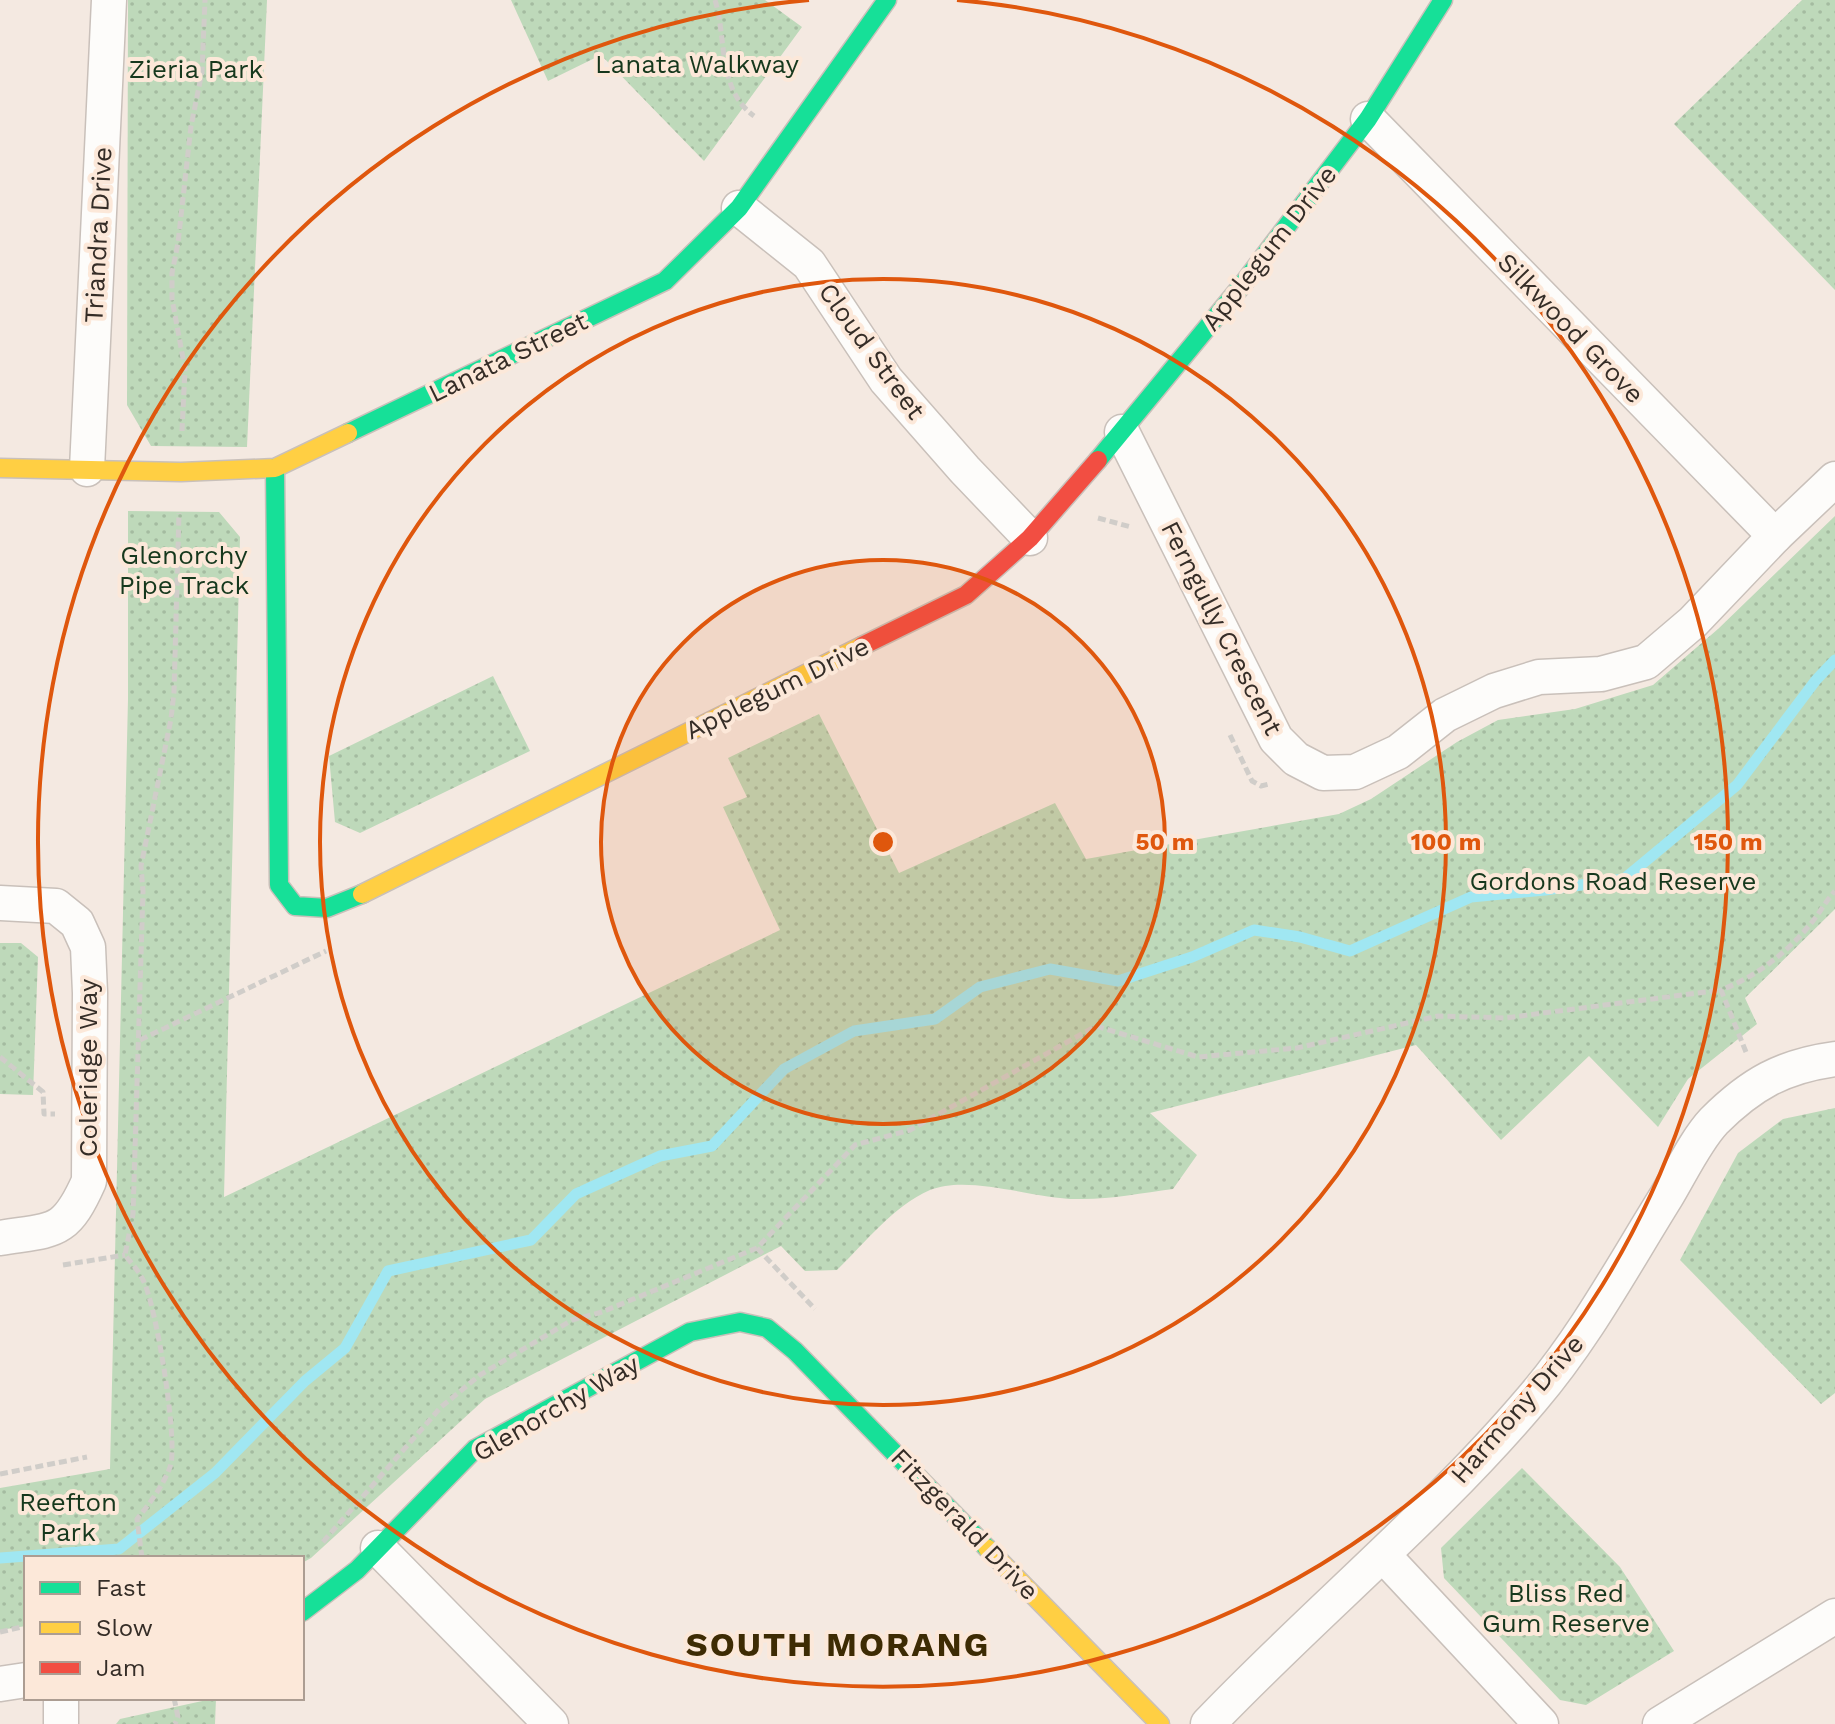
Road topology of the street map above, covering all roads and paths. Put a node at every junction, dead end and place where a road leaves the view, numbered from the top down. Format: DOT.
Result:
graph roads {
  1 [pos="109,0"];
  2 [pos="205,0"];
  3 [pos="715,0"];
  4 [pos="887,0"];
  5 [pos="1438,2"];
  6 [pos="1368,119"];
  7 [pos="788,140"];
  8 [pos="739,208"];
  9 [pos="1122,432"];
  10 [pos="0,468"];
  11 [pos="275,468"];
  12 [pos="87,469"];
  13 [pos="181,472"];
  14 [pos="1835,479"];
  15 [pos="1131,527"];
  16 [pos="1087,529"];
  17 [pos="1775,536"];
  18 [pos="1030,538"];
  19 [pos="1225,724"];
  20 [pos="1296,759"];
  21 [pos="1835,891"];
  22 [pos="0,903"];
  23 [pos="337,946"];
  24 [pos="1721,990"];
  25 [pos="140,1040"];
  26 [pos="0,1057"];
  27 [pos="1835,1059"];
  28 [pos="1759,1082"];
  29 [pos="88,1113"];
  30 [pos="0,1238"];
  31 [pos="757,1248"];
  32 [pos="815,1309"];
  33 [pos="767,1328"];
  34 [pos="87,1457"];
  35 [pos="0,1474"];
  36 [pos="318,1547"];
  37 [pos="378,1548"];
  38 [pos="1383,1555"];
  39 [pos="142,1556"];
  40 [pos="304,1610"];
  41 [pos="1835,1616"];
  42 [pos="24,1626"];
  43 [pos="0,1632"];
  44 [pos="24,1680"];
  45 [pos="0,1684"];
  46 [pos="61,1700"];
  47 [pos="174,1700"];
  48 [pos="61,1724"];
  49 [pos="175,1724"];
  50 [pos="551,1724"];
  51 [pos="1160,1724"];
  52 [pos="1208,1724"];
  53 [pos="1541,1724"];
  54 [pos="1660,1724"];
  1 -- 12 [label="street, Triandra Drive"];
  2 -- 13 [label="path"];
  3 -- 7 [label="path"];
  4 -- 7 [label="street, Lanata Street"];
  5 -- 6 [label="street, Applegum Drive"];
  6 -- 9 [label="street, Applegum Drive"];
  6 -- 17 [label="street, Silkwood Grove"];
  7 -- 8 [label="street, Lanata Street"];
  8 -- 11 [label="street, Lanata Street"];
  8 -- 18 [label="street, Cloud Street"];
  9 -- 18 [label="street, Applegum Drive"];
  9 -- 20 [label="street, Ferngully Crescent"];
  10 -- 12 [label="street, Lanata Street"];
  11 -- 13 [label="street, Lanata Street"];
  11 -- 18 [label="street, Applegum Drive"];
  12 -- 13 [label="street, Lanata Street"];
  13 -- 25 [label="path"];
  14 -- 17 [label="street, Ferngully Crescent"];
  15 -- 16 [label="path"];
  17 -- 20 [label="street, Ferngully Crescent"];
  19 -- 20 [label="path"];
  21 -- 24 [label="path"];
  22 -- 29 [label="street, Coleridge Way"];
  23 -- 25 [label="path"];
  24 -- 28 [label="path"];
  24 -- 31 [label="path"];
  25 -- 39 [label="path"];
  26 -- 29 [label="path"];
  27 -- 28 [label="street, Harmony Drive"];
  28 -- 38 [label="street, Harmony Drive"];
  29 -- 30 [label="street, Coleridge Way"];
  31 -- 32 [label="path"];
  31 -- 36 [label="path"];
  33 -- 37 [label="street, Glenorchy Way"];
  33 -- 51 [label="street, Fitzgerald Drive"];
  34 -- 35 [label="path"];
  37 -- 40 [label="street, Glenorchy Way"];
  37 -- 50 [label="street"];
  38 -- 52 [label="street, Harmony Drive"];
  38 -- 53 [label="street"];
  41 -- 54 [label="street"];
  42 -- 43 [label="path"];
  44 -- 45 [label="street"];
  46 -- 48 [label="street"];
  47 -- 49 [label="path"];
}
